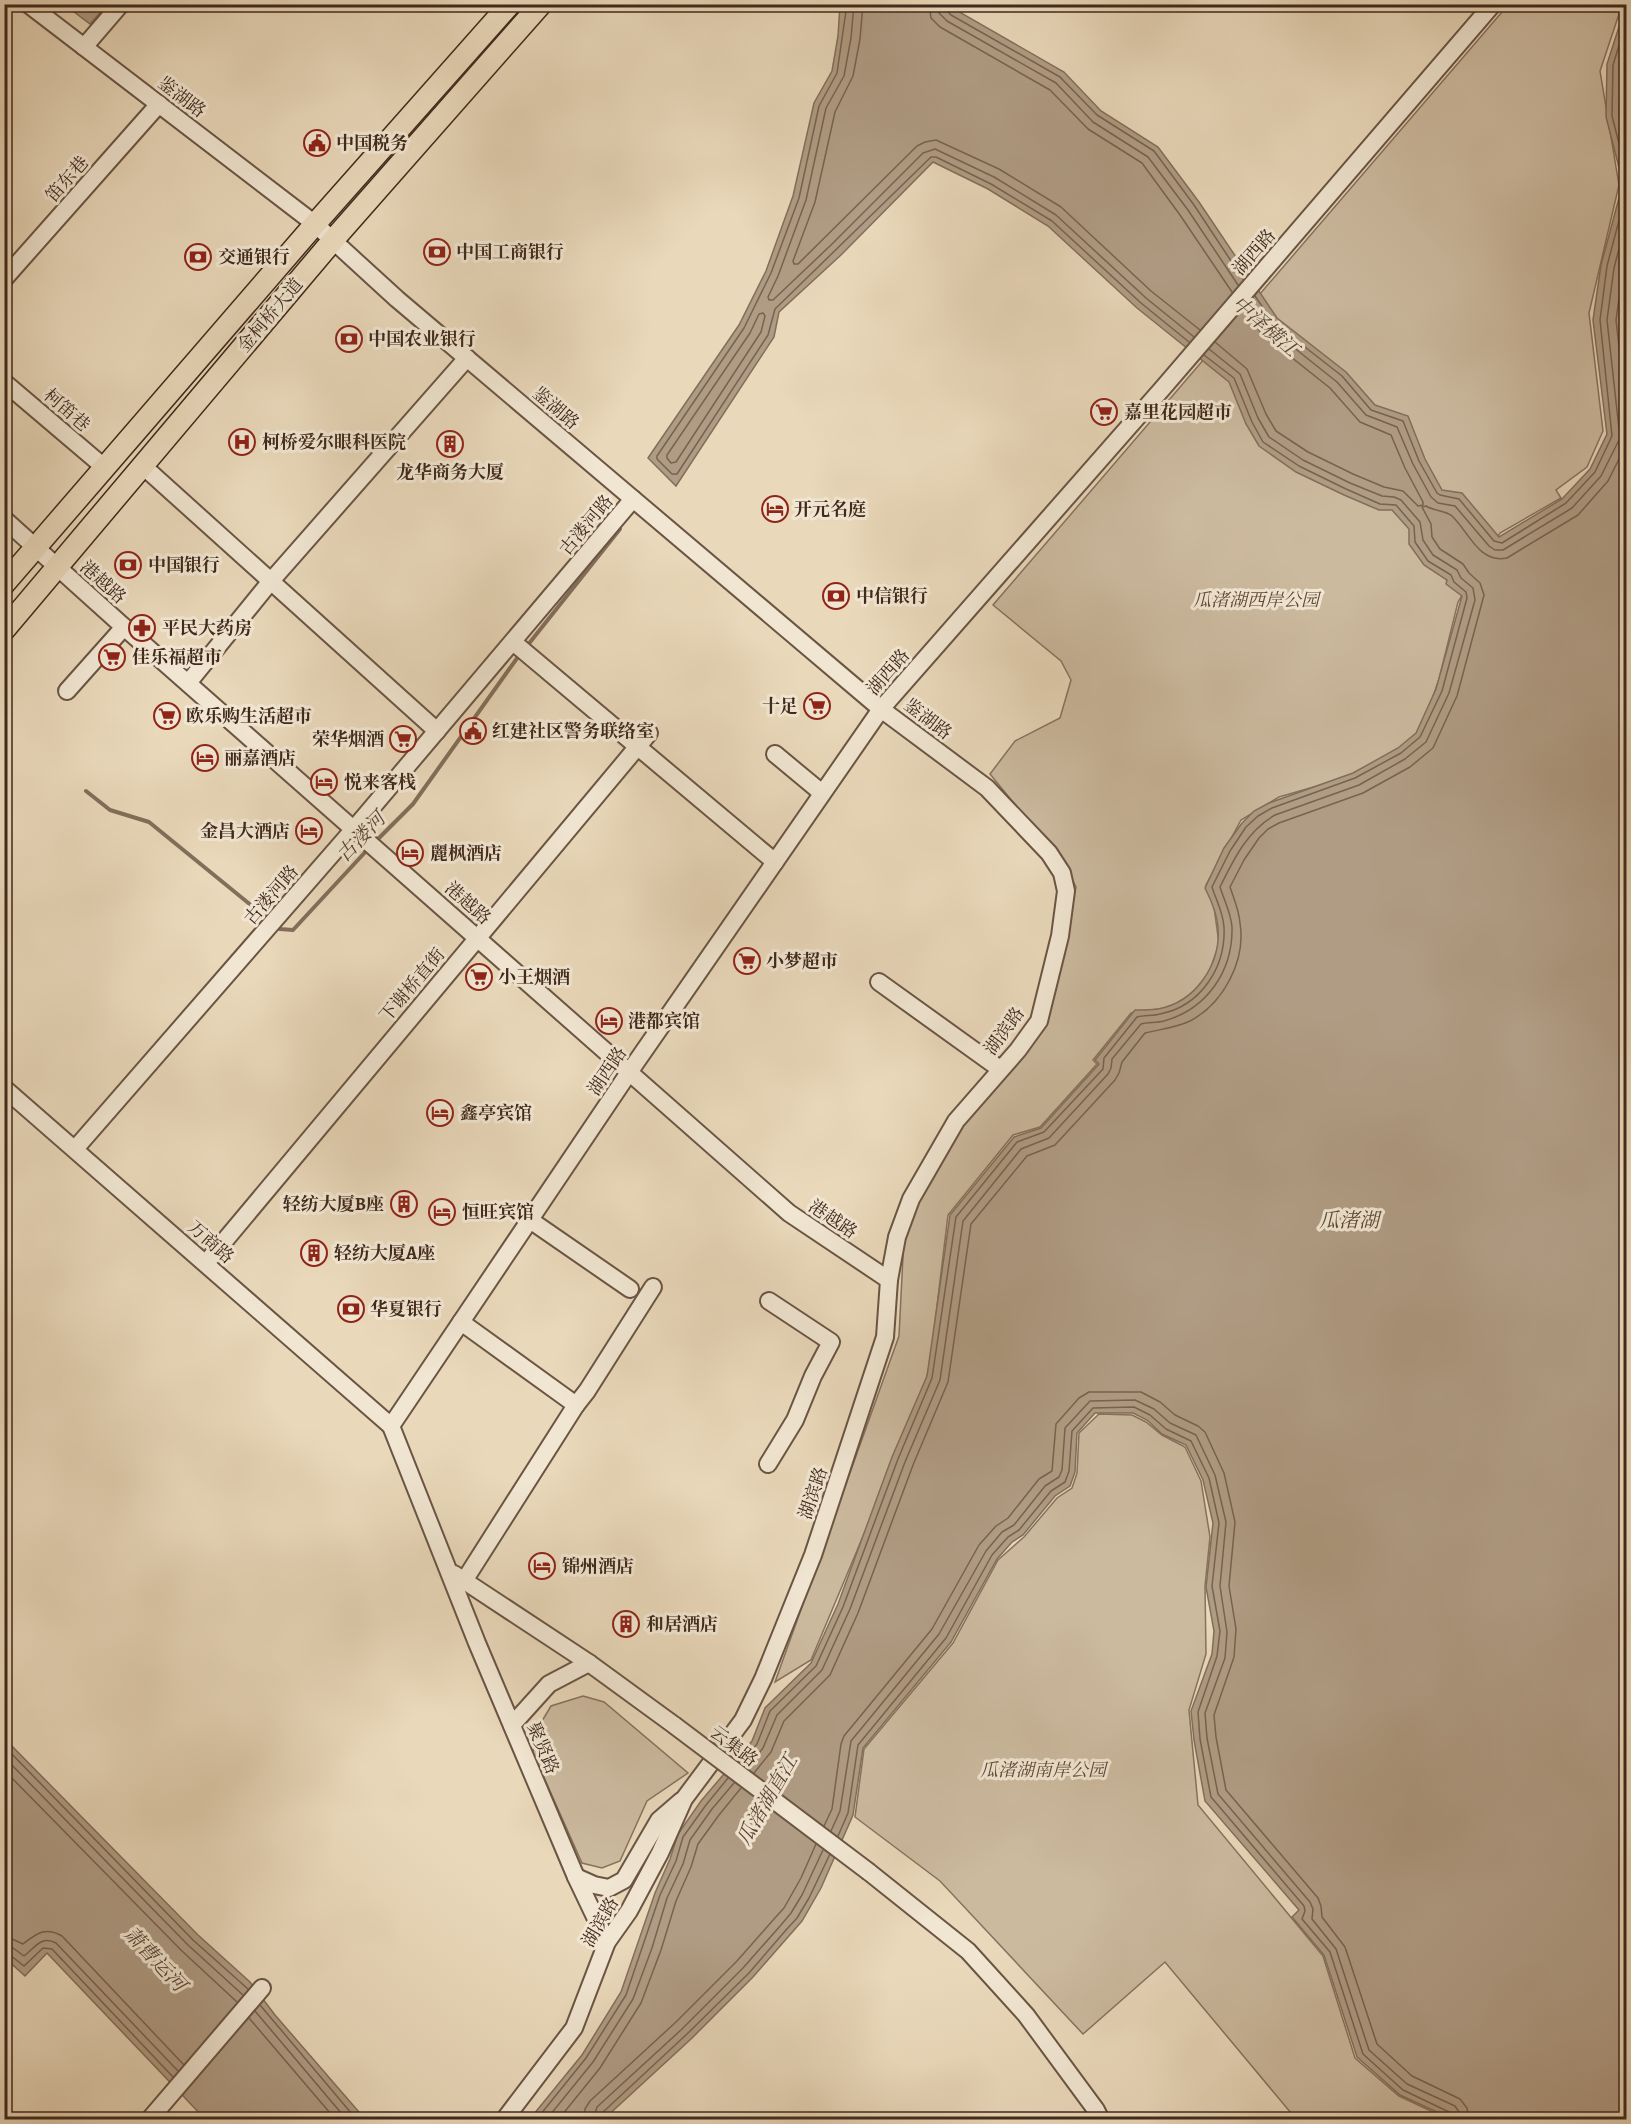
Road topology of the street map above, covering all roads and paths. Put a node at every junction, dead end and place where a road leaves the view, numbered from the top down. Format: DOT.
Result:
graph roads {
  1 [pos="28,4"];
  2 [pos="121,4"];
  3 [pos="510,4"];
  4 [pos="541,4"];
  5 [pos="1493,4"];
  6 [pos="84,47"];
  7 [pos="159,104"];
  8 [pos="315,224"];
  9 [pos="334,239"];
  10 [pos="4,279"];
  11 [pos="467,358"];
  12 [pos="4,382"];
  13 [pos="143,466"];
  14 [pos="104,467"];
  15 [pos="633,499"];
  16 [pos="4,519"];
  17 [pos="35,547"];
  18 [pos="58,568"];
  19 [pos="271,581"];
  20 [pos="4,584"];
  21 [pos="124,627"];
  22 [pos="4,630"];
  23 [pos="519,647"];
  24 [pos="188,683"];
  25 [pos="67,691"];
  26 [pos="881,709"];
  27 [pos="437,731"];
  28 [pos="649,733"];
  29 [pos="637,747"];
  30 [pos="776,754"];
  31 [pos="822,793"];
  32 [pos="353,830"];
  33 [pos="1049,853"];
  34 [pos="775,862"];
  35 [pos="477,937"];
  36 [pos="879,982"];
  37 [pos="1000,1069"];
  38 [pos="630,1071"];
  39 [pos="4,1088"];
  40 [pos="75,1149"];
  41 [pos="530,1220"];
  42 [pos="206,1263"];
  43 [pos="889,1280"];
  44 [pos="653,1287"];
  45 [pos="630,1289"];
  46 [pos="768,1301"];
  47 [pos="461,1322"];
  48 [pos="576,1405"];
  49 [pos="391,1426"];
  50 [pos="768,1464"];
  51 [pos="446,1569"];
  52 [pos="464,1581"];
  53 [pos="589,1664"];
  54 [pos="512,1725"];
  55 [pos="684,1798"];
  56 [pos="576,1878"];
  57 [pos="608,1942"];
  58 [pos="262,1988"];
  59 [pos="150,2118"];
  60 [pos="504,2120"];
  61 [pos="1101,2120"];
  1 -- 6 [label="street, 鉴湖路"];
  2 -- 6 [label="street"];
  3 -- 8 [label="main road, 金柯桥大道"];
  4 -- 9 [label="main road, 金柯桥大道"];
  5 -- 26 [label="street, 湖西路"];
  6 -- 7 [label="street, 鉴湖路"];
  7 -- 8 [label="street, 鉴湖路"];
  7 -- 10 [label="street, 笛东巷"];
  8 -- 9 [label="street, 鉴湖路"];
  8 -- 14 [label="main road, 金柯桥大道"];
  9 -- 11 [label="street, 鉴湖路"];
  9 -- 13 [label="main road, 金柯桥大道"];
  11 -- 15 [label="street, 鉴湖路"];
  11 -- 19 [label="street"];
  12 -- 14 [label="street, 柯笛巷"];
  13 -- 18 [label="main road, 金柯桥大道"];
  13 -- 19 [label="street"];
  14 -- 17 [label="main road, 金柯桥大道"];
  15 -- 23 [label="street, 古溇河路"];
  15 -- 26 [label="street, 鉴湖路"];
  16 -- 17 [label="street, 港越路"];
  17 -- 18 [label="street, 港越路"];
  17 -- 20 [label="main road, 金柯桥大道"];
  18 -- 21 [label="street, 港越路"];
  18 -- 22 [label="main road, 金柯桥大道"];
  19 -- 24 [label="street"];
  19 -- 27 [label="street"];
  21 -- 24 [label="street, 港越路"];
  21 -- 25 [label="street"];
  23 -- 27 [label="street, 古溇河路"];
  23 -- 29 [label="street"];
  24 -- 32 [label="street, 港越路"];
  26 -- 31 [label="street, 湖西路"];
  26 -- 33 [label="street, 鉴湖路"];
  27 -- 32 [label="street, 古溇河路"];
  28 -- 29 [label="street, 下谢桥直街"];
  29 -- 34 [label="street"];
  29 -- 35 [label="street, 下谢桥直街"];
  30 -- 31 [label="street"];
  31 -- 34 [label="street, 湖西路"];
  32 -- 35 [label="street, 港越路"];
  32 -- 40 [label="street, 古溇河路"];
  33 -- 37 [label="street, 湖滨路"];
  34 -- 38 [label="street, 湖西路"];
  35 -- 38 [label="street, 港越路"];
  35 -- 42 [label="street, 下谢桥直街"];
  36 -- 37 [label="street"];
  37 -- 43 [label="street, 湖滨路"];
  38 -- 41 [label="street, 湖西路"];
  38 -- 43 [label="street, 港越路"];
  39 -- 40 [label="street, 万商路"];
  40 -- 42 [label="street, 万商路"];
  41 -- 45 [label="street"];
  41 -- 47 [label="street, 湖西路"];
  42 -- 49 [label="street, 万商路"];
  43 -- 55 [label="street, 湖滨路"];
  44 -- 48 [label="street"];
  46 -- 50 [label="street"];
  47 -- 48 [label="street"];
  47 -- 49 [label="street, 湖西路"];
  48 -- 52 [label="street"];
  49 -- 51 [label="street"];
  51 -- 52 [label="street, 云集路"];
  51 -- 54 [label="street, 聚贤路"];
  52 -- 53 [label="street, 云集路"];
  53 -- 54 [label="street"];
  53 -- 61 [label="street, 云集路, bridge"];
  54 -- 56 [label="street, 聚贤路"];
  55 -- 56 [label="street"];
  55 -- 57 [label="street, 湖滨路"];
  56 -- 57 [label="street, 聚贤路"];
  57 -- 60 [label="street, 湖滨路"];
  58 -- 59 [label="street"];
}
